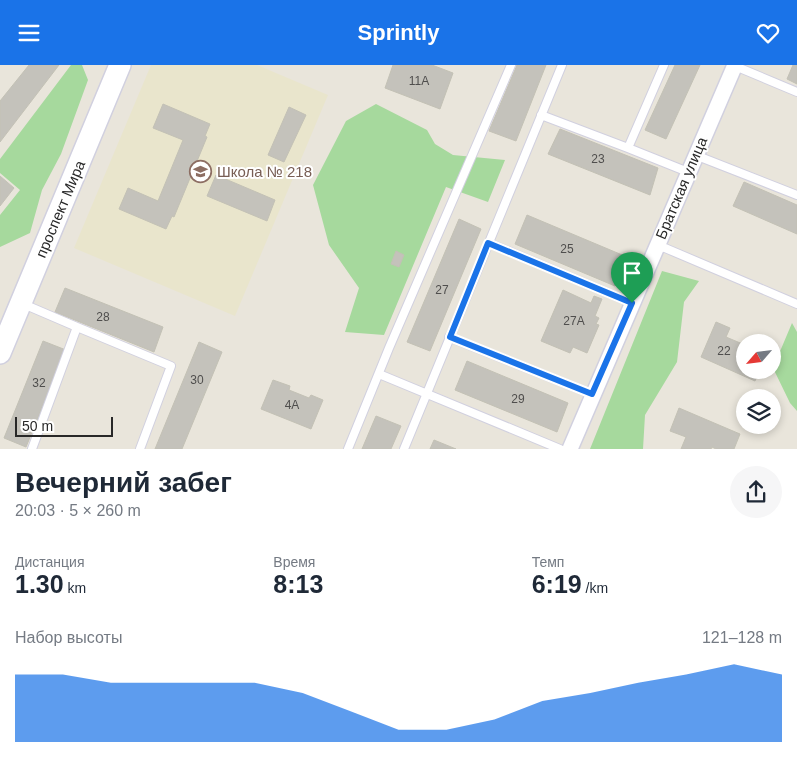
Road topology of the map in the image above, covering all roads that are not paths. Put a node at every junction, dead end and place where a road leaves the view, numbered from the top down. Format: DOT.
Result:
graph roads {
  1 [pos="120,65"];
  2 [pos="511,65"];
  3 [pos="562,65"];
  4 [pos="664,65"];
  5 [pos="735,66"];
  6 [pos="797,92"];
  7 [pos="541,115"];
  8 [pos="628,148"];
  9 [pos="695,155"];
  10 [pos="688,172"];
  11 [pos="797,195"];
  12 [pos="488,243"];
  13 [pos="656,247"];
  14 [pos="20,303"];
  15 [pos="632,303"];
  16 [pos="797,304"];
  17 [pos="77,327"];
  18 [pos="450,337"];
  19 [pos="0,353"];
  20 [pos="379,374"];
  21 [pos="427,394"];
  22 [pos="592,394"];
  23 [pos="32,449"];
  24 [pos="140,449"];
  25 [pos="348,449"];
  26 [pos="404,449"];
  27 [pos="560,449"];
  28 [pos="570,449"];
  1 -- 14 [label="main road, проспект Мира"];
  2 -- 20 [label="lane"];
  3 -- 7 [label="lane"];
  4 -- 8 [label="lane"];
  5 -- 6 [label="lane"];
  5 -- 9 [label="street, Братская улица"];
  7 -- 8 [label="lane"];
  7 -- 12 [label="lane"];
  8 -- 10 [label="lane"];
  9 -- 10 [label="street, Братская улица"];
  9 -- 11 [label="lane"];
  10 -- 13 [label="street, Братская улица"];
  12 -- 15 [label="lane"];
  12 -- 18 [label="lane"];
  13 -- 15 [label="street, Братская улица"];
  13 -- 16 [label="lane"];
  14 -- 17 [label="lane"];
  14 -- 19 [label="main road, проспект Мира"];
  15 -- 22 [label="street, Братская улица"];
  17 -- 23 [label="lane"];
  17 -- 24 [label="lane"];
  18 -- 21 [label="lane"];
  18 -- 22 [label="lane"];
  20 -- 21 [label="lane"];
  20 -- 25 [label="lane"];
  21 -- 26 [label="lane"];
  21 -- 27 [label="lane"];
  22 -- 28 [label="street, Братская улица"];
}
